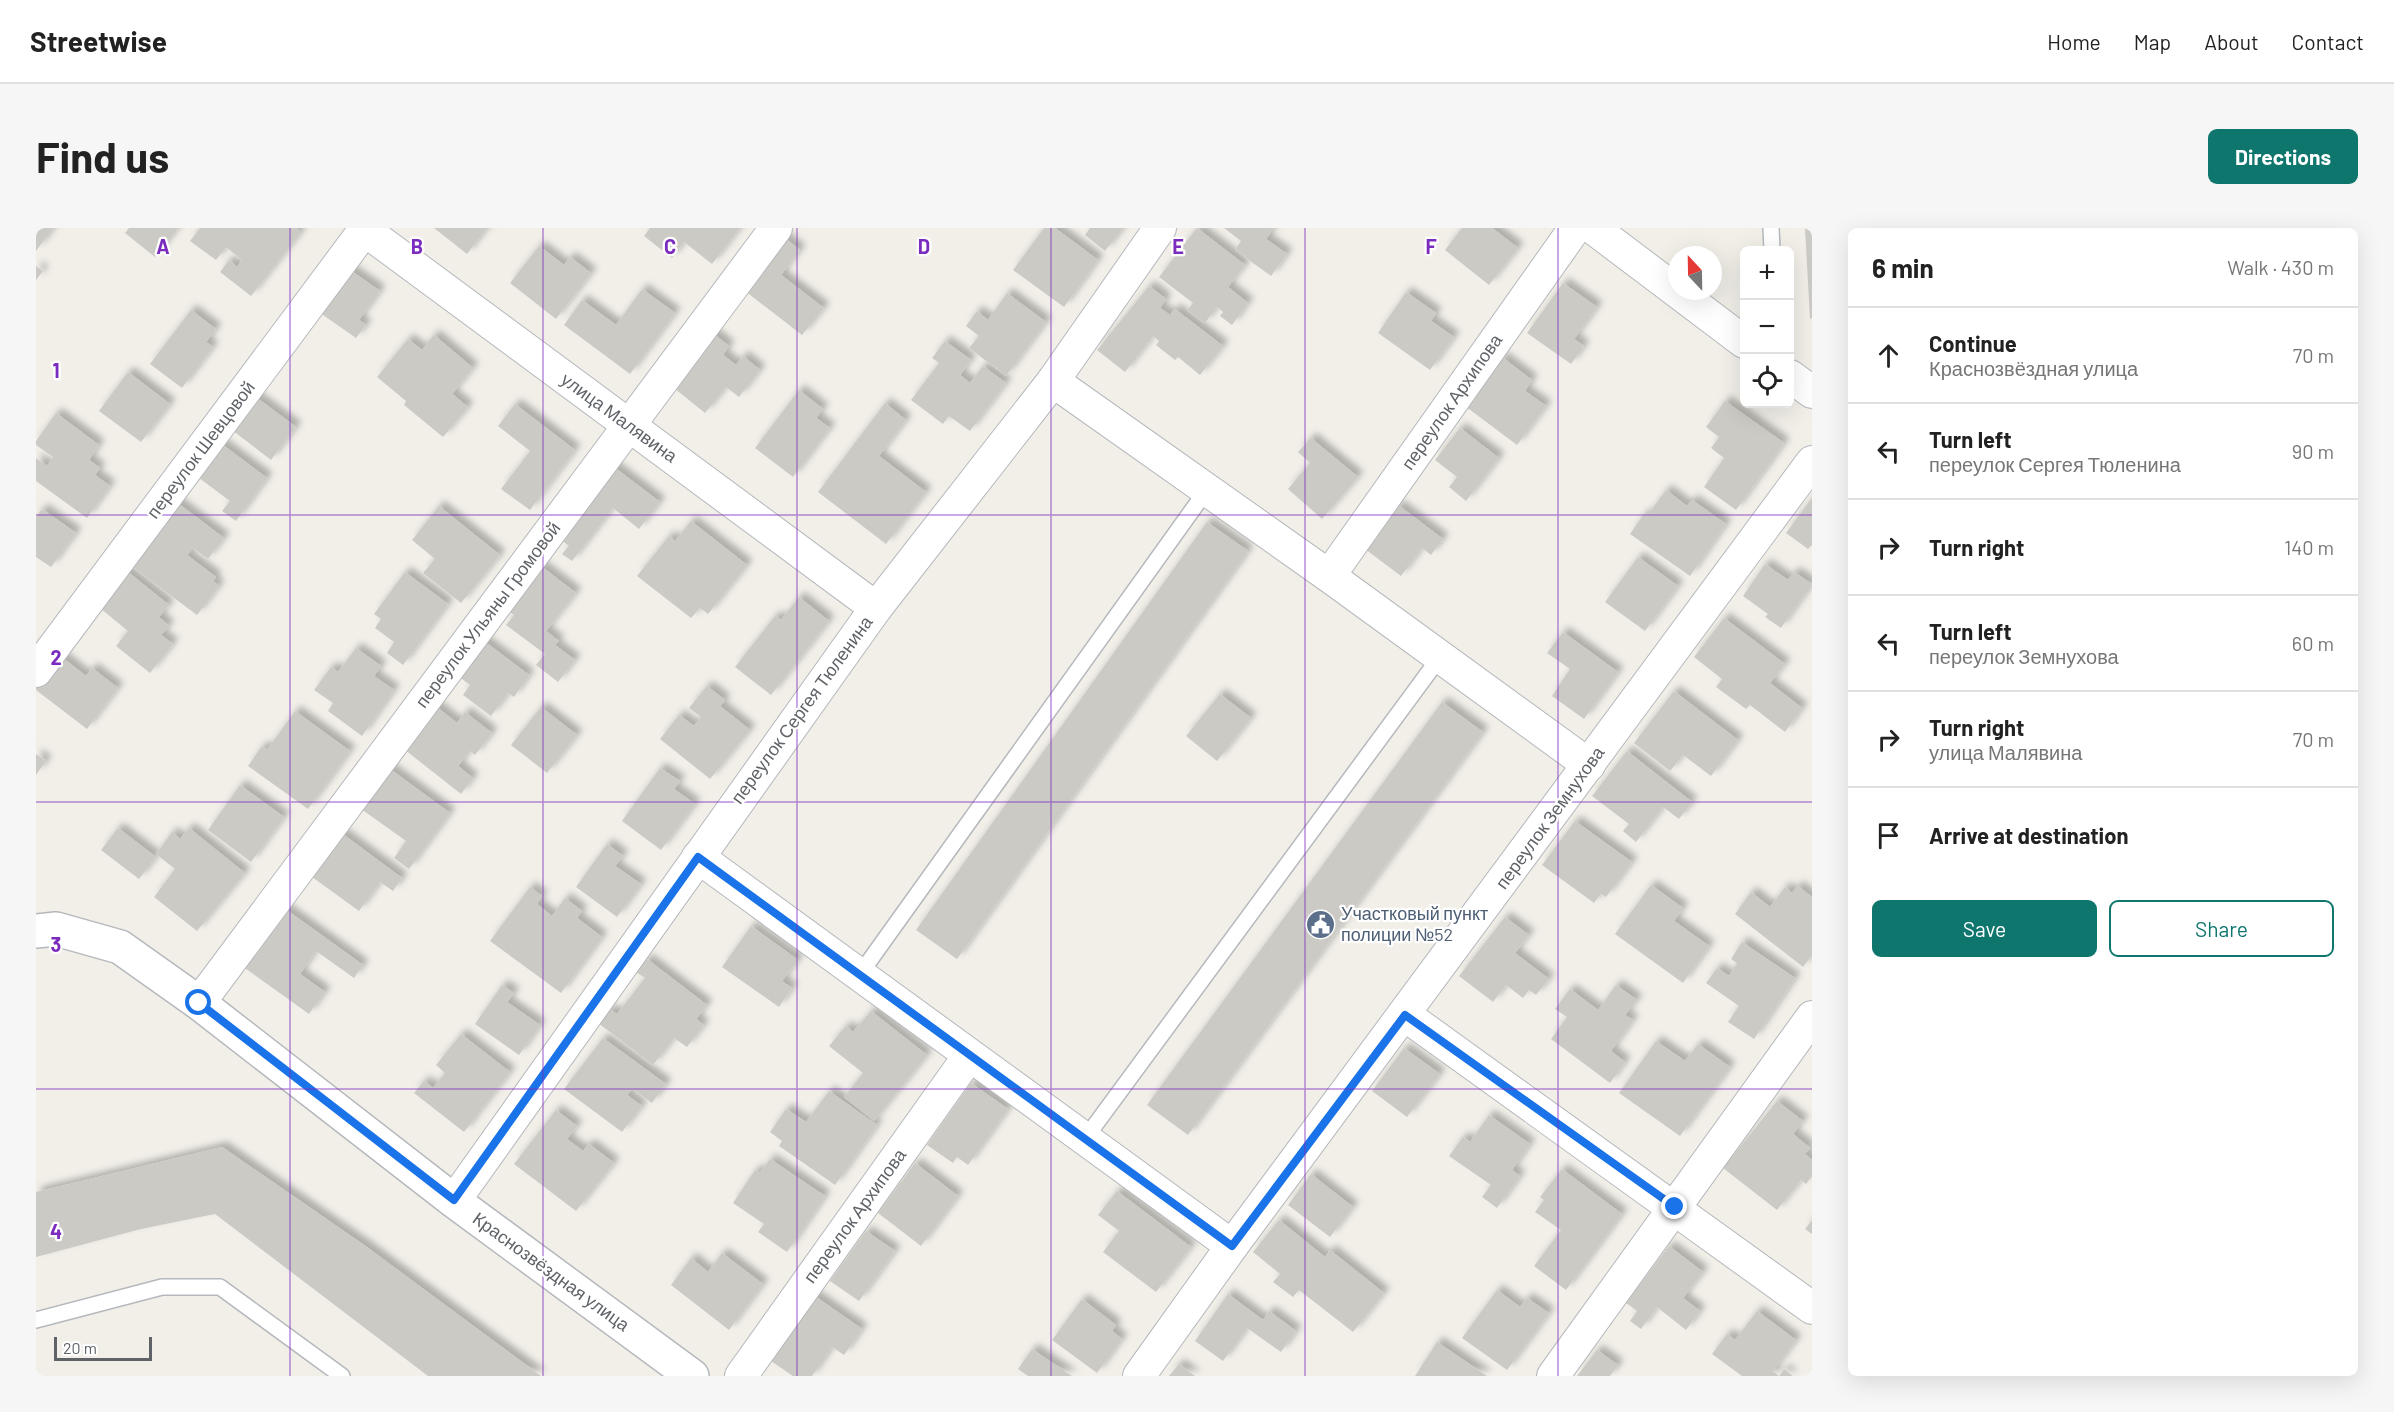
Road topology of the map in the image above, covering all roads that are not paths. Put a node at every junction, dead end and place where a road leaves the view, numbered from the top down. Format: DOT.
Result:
graph roads {
  1 [pos="776,228"];
  2 [pos="1160,228"];
  3 [pos="1575,228"];
  4 [pos="1593,228"];
  5 [pos="1771,228"];
  6 [pos="364,229"];
  7 [pos="1772,246"];
  8 [pos="1740,339"];
  9 [pos="1794,379"];
  10 [pos="1053,381"];
  11 [pos="1812,392"];
  12 [pos="629,426"];
  13 [pos="1812,462"];
  14 [pos="1206,491"];
  15 [pos="1329,576"];
  16 [pos="876,608"];
  17 [pos="1440,657"];
  18 [pos="36,671"];
  19 [pos="1589,765"];
  20 [pos="698,857"];
  21 [pos="46,930"];
  22 [pos="860,974"];
  23 [pos="199,1003"];
  24 [pos="1405,1015"];
  25 [pos="1812,1017"];
  26 [pos="969,1056"];
  27 [pos="1084,1140"];
  28 [pos="454,1200"];
  29 [pos="1675,1207"];
  30 [pos="1232,1246"];
  31 [pos="1812,1308"];
  32 [pos="36,1320"];
  33 [pos="342,1376"];
  34 [pos="692,1376"];
  35 [pos="741,1376"];
  36 [pos="1139,1376"];
  37 [pos="1553,1376"];
  1 -- 12 [label="street, переулок Ульяны Громовой"];
  2 -- 10 [label="street, переулок Сергея Тюленина"];
  3 -- 15 [label="street, переулок Архипова"];
  4 -- 8 [label="street"];
  5 -- 7 [label="lane"];
  6 -- 12 [label="street, улица Малявина"];
  6 -- 18 [label="street, переулок Шевцовой"];
  9 -- 11 [label="street"];
  10 -- 14 [label="street"];
  10 -- 16 [label="street, переулок Сергея Тюленина"];
  12 -- 16 [label="street, улица Малявина"];
  12 -- 23 [label="street, переулок Ульяны Громовой"];
  13 -- 19 [label="street, переулок Земнухова"];
  14 -- 15 [label="street"];
  14 -- 22 [label="lane"];
  15 -- 17 [label="street"];
  16 -- 20 [label="street, переулок Сергея Тюленина"];
  17 -- 19 [label="street"];
  17 -- 27 [label="lane"];
  19 -- 24 [label="street, переулок Земнухова"];
  20 -- 22 [label="street"];
  20 -- 28 [label="street, переулок Сергея Тюленина"];
  21 -- 23 [label="street, Краснозвёздная улица"];
  22 -- 26 [label="street"];
  23 -- 28 [label="street, Краснозвёздная улица"];
  24 -- 29 [label="street"];
  24 -- 30 [label="street, переулок Земнухова"];
  25 -- 29 [label="street"];
  26 -- 27 [label="street"];
  26 -- 35 [label="street, переулок Архипова"];
  27 -- 30 [label="street"];
  28 -- 34 [label="street, Краснозвёздная улица"];
  29 -- 31 [label="street"];
  29 -- 37 [label="street"];
  30 -- 36 [label="street, переулок Земнухова"];
  32 -- 33 [label="lane"];
}
